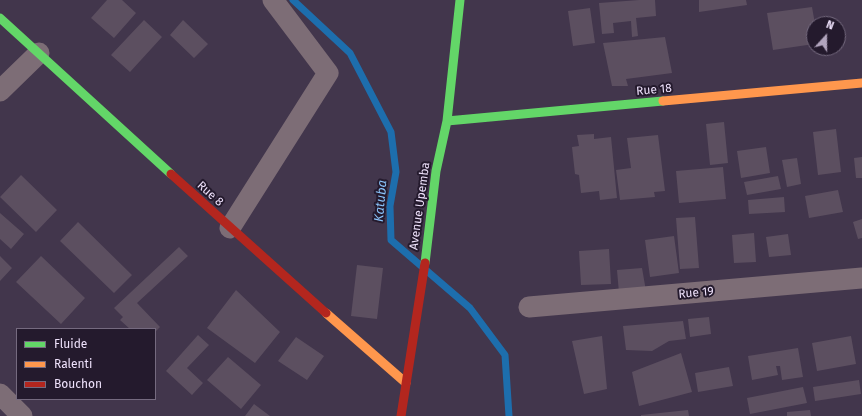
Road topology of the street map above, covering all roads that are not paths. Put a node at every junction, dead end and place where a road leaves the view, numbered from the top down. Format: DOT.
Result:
graph roads {
  1 [pos="273,0"];
  2 [pos="460,0"];
  3 [pos="0,18"];
  4 [pos="39,54"];
  5 [pos="862,83"];
  6 [pos="0,91"];
  7 [pos="447,121"];
  8 [pos="230,228"];
  9 [pos="862,278"];
  10 [pos="529,307"];
  11 [pos="406,383"];
  12 [pos="0,394"];
  13 [pos="22,416"];
  14 [pos="401,416"];
  1 -- 8 [label="street"];
  2 -- 7 [label="street, Avenue Upemba"];
  3 -- 4 [label="street, Rue 8"];
  4 -- 6 [label="street"];
  4 -- 8 [label="street, Rue 8"];
  5 -- 7 [label="street, Rue 18"];
  7 -- 11 [label="street, Avenue Upemba"];
  8 -- 11 [label="street, Rue 8"];
  9 -- 10 [label="street, Rue 19"];
  11 -- 14 [label="street, Avenue Upemba"];
  12 -- 13 [label="street"];
}
